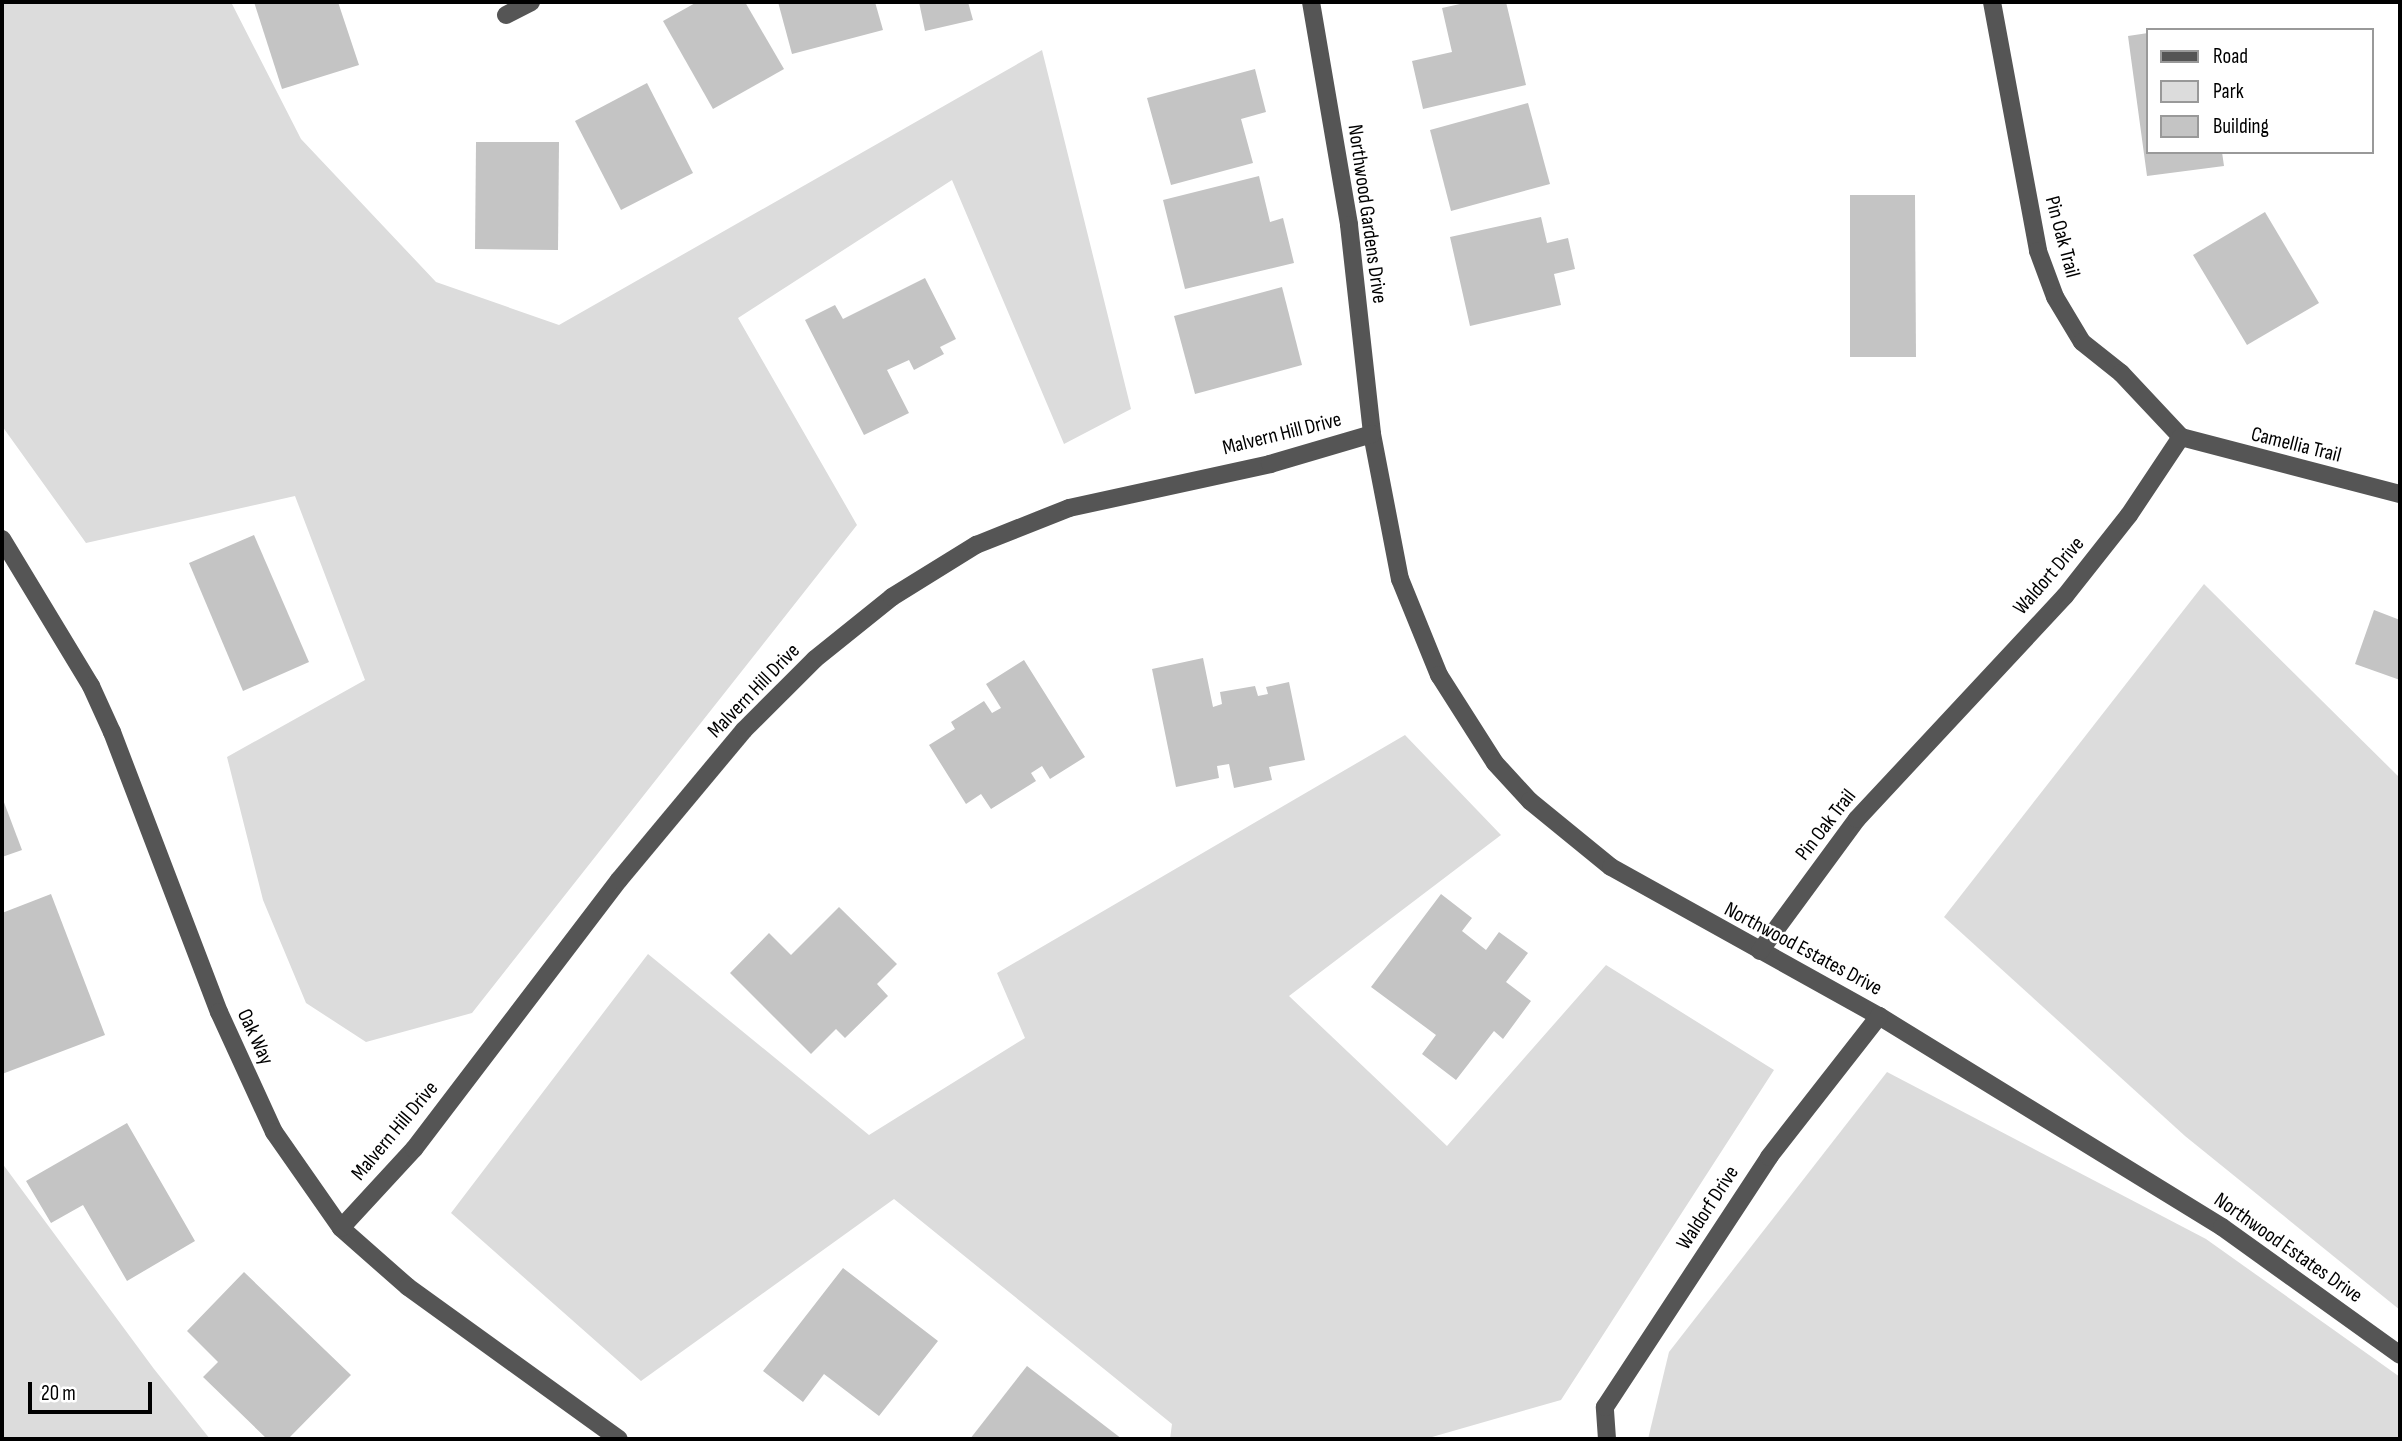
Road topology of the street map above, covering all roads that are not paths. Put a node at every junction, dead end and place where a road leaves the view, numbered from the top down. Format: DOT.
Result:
graph roads {
  1 [pos="531,2"];
  2 [pos="1311,2"];
  3 [pos="1993,2"];
  4 [pos="506,15"];
  5 [pos="1372,434"];
  6 [pos="2181,438"];
  7 [pos="2400,494"];
  8 [pos="2,539"];
  9 [pos="1936,734"];
  10 [pos="1760,951"];
  11 [pos="1879,1016"];
  12 [pos="341,1228"];
  13 [pos="2400,1355"];
  14 [pos="619,1439"];
  15 [pos="1606,1439"];
  1 -- 4 [label="street"];
  2 -- 5 [label="street, Northwood Gardens Drive"];
  3 -- 6 [label="street, Pin Oak Trail"];
  5 -- 10 [label="street, Northwood Estates Drive"];
  5 -- 12 [label="street, Malvern Hill Drive"];
  6 -- 7 [label="street, Camellia Trail"];
  6 -- 9 [label="street, Waldort Drive"];
  8 -- 12 [label="street, Oak Way"];
  9 -- 10 [label="street, Pin Oak Trail"];
  10 -- 11 [label="street, Northwood Estates Drive"];
  11 -- 13 [label="street, Northwood Estates Drive"];
  11 -- 15 [label="street, Waldorf Drive"];
  12 -- 14 [label="street, Oak Way"];
}
